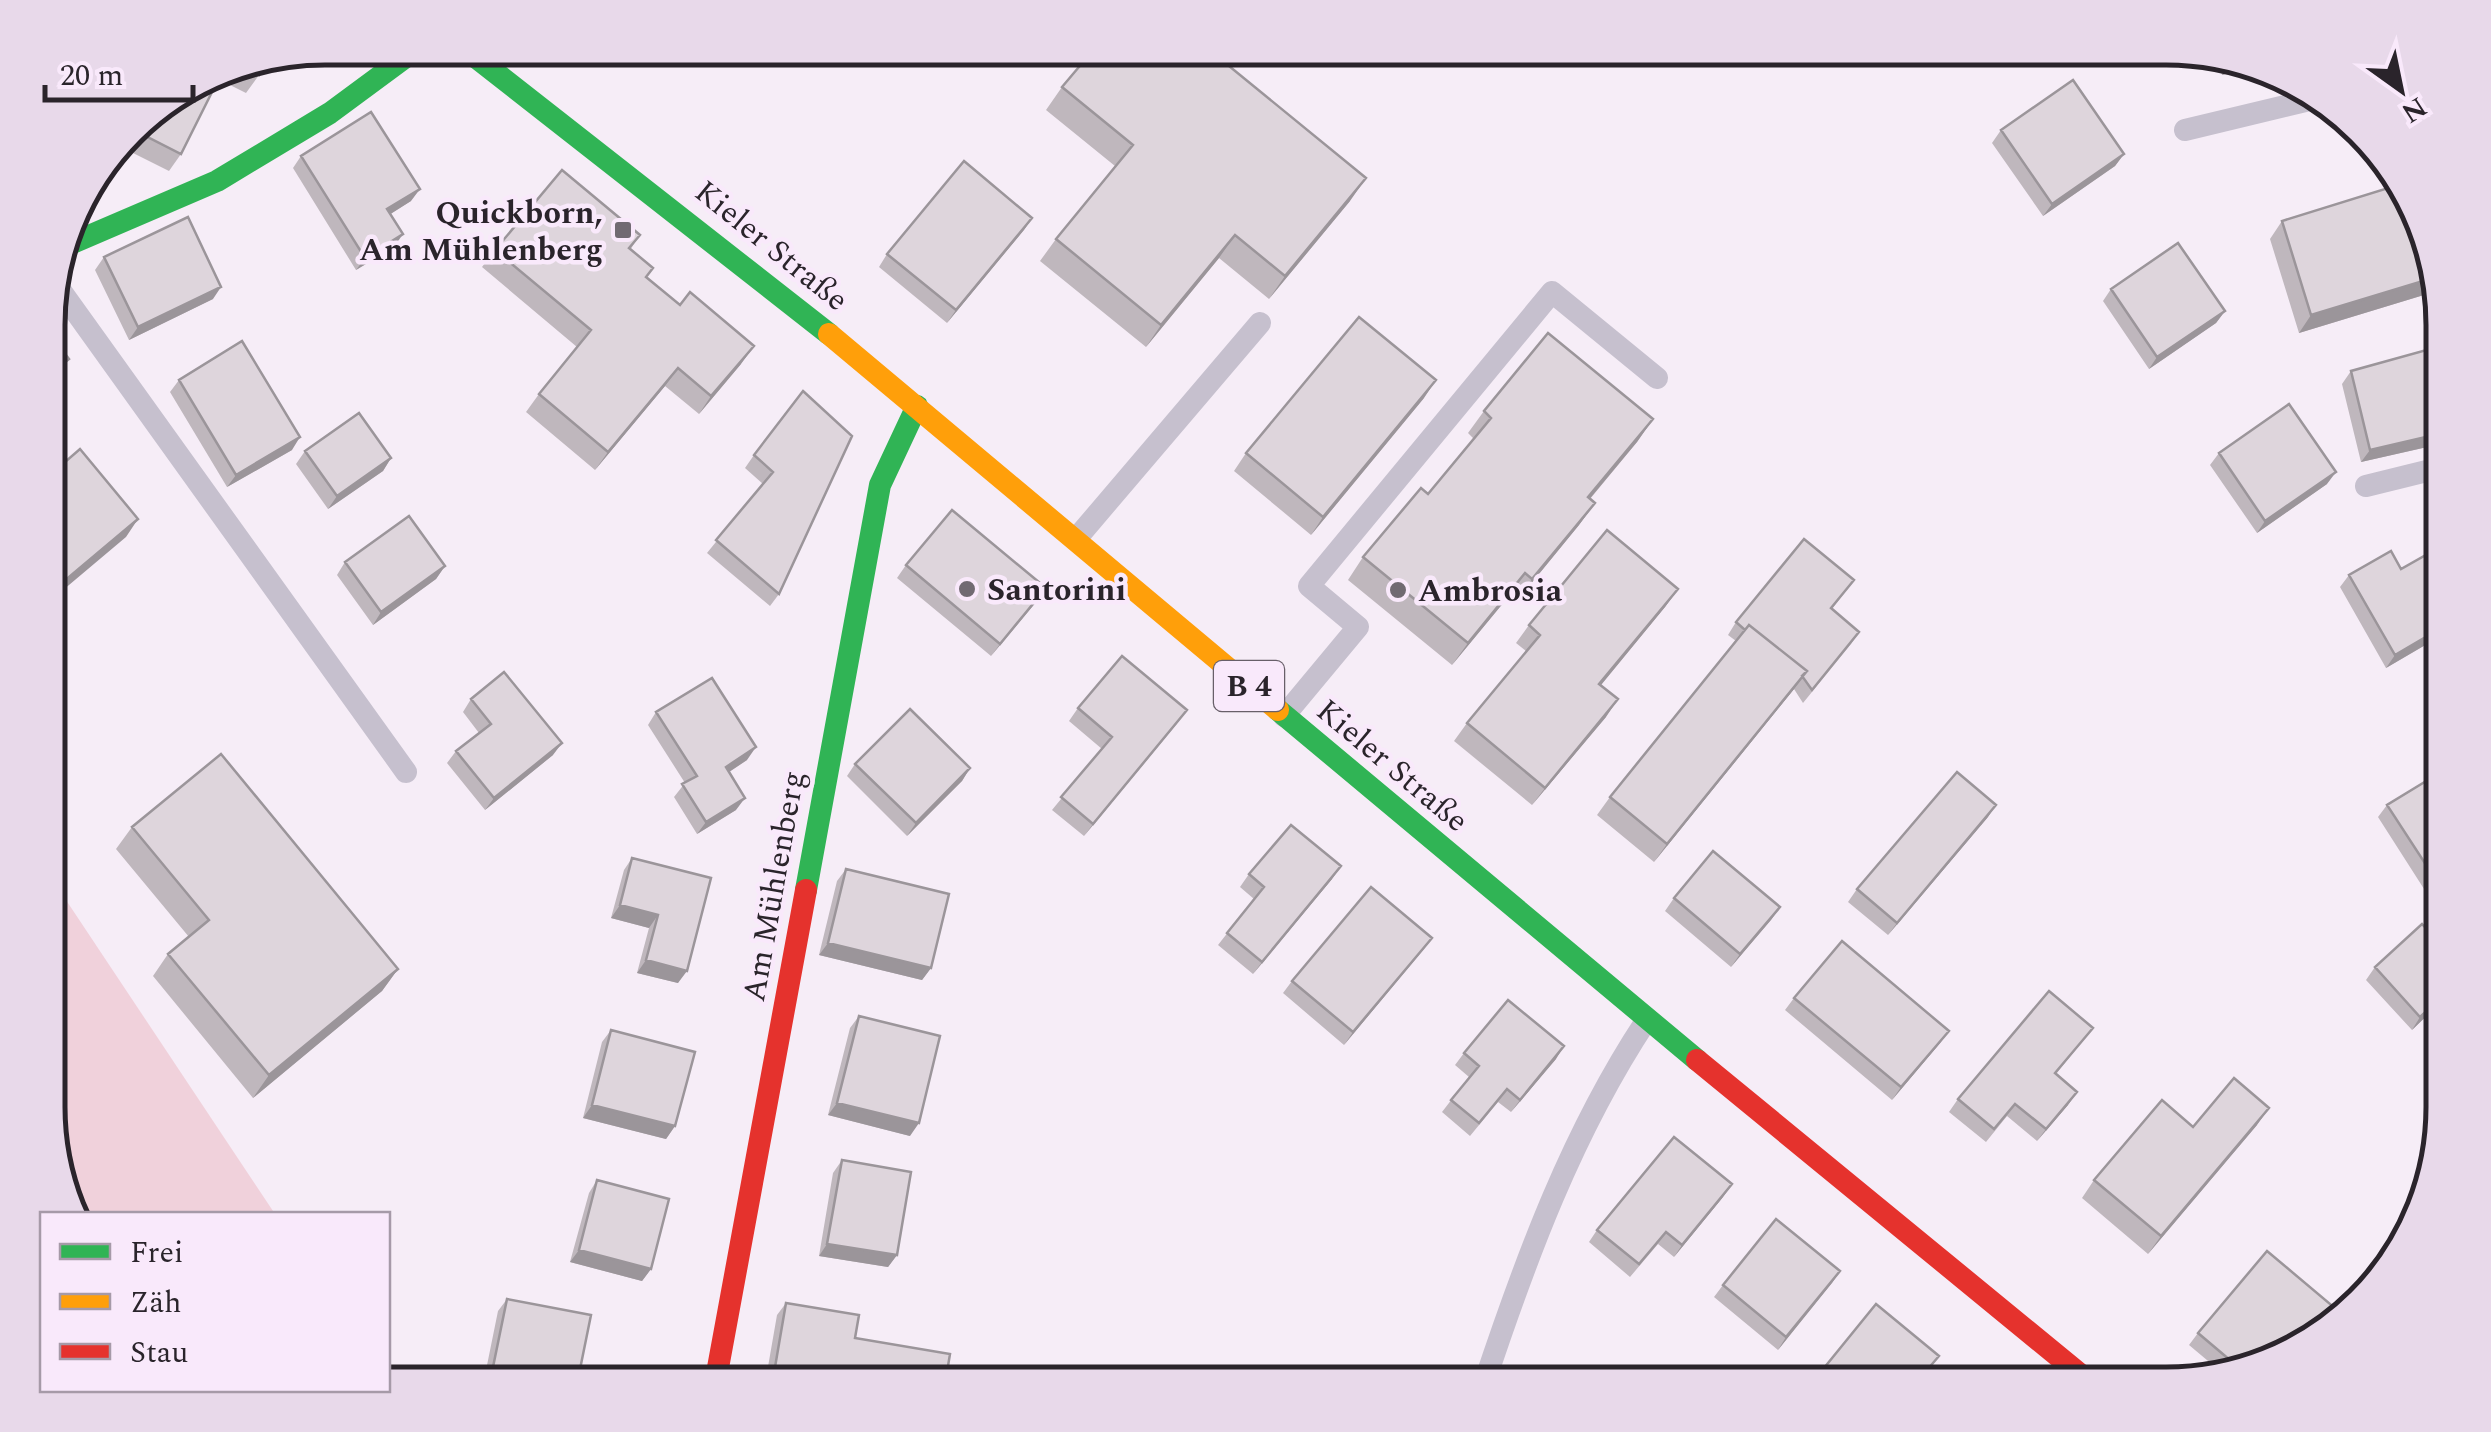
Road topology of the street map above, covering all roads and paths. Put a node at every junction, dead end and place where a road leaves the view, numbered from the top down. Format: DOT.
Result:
graph roads {
  1 [pos="394,66"];
  2 [pos="488,66"];
  3 [pos="2300,102"];
  4 [pos="2185,130"];
  5 [pos="80,240"];
  6 [pos="67,299"];
  7 [pos="1260,323"];
  8 [pos="1657,378"];
  9 [pos="917,406"];
  10 [pos="2425,471"];
  11 [pos="2366,486"];
  12 [pos="1076,538"];
  13 [pos="1284,716"];
  14 [pos="406,772"];
  15 [pos="1646,1022"];
  16 [pos="1491,1366"];
  17 [pos="2070,1366"];
  18 [pos="718,1367"];
  1 -- 5 [label="main road"];
  2 -- 9 [label="main road, Kieler Straße / B 4"];
  3 -- 4 [label="lane"];
  6 -- 14 [label="lane"];
  7 -- 12 [label="lane"];
  8 -- 13 [label="lane"];
  9 -- 12 [label="main road, Kieler Straße / B 4"];
  9 -- 18 [label="main road, Am Mühlenberg"];
  10 -- 11 [label="lane"];
  12 -- 13 [label="main road, Kieler Straße / B 4"];
  13 -- 15 [label="main road, Kieler Straße / B 4"];
  15 -- 16 [label="lane"];
  15 -- 17 [label="main road, Kieler Straße / B 4"];
}
